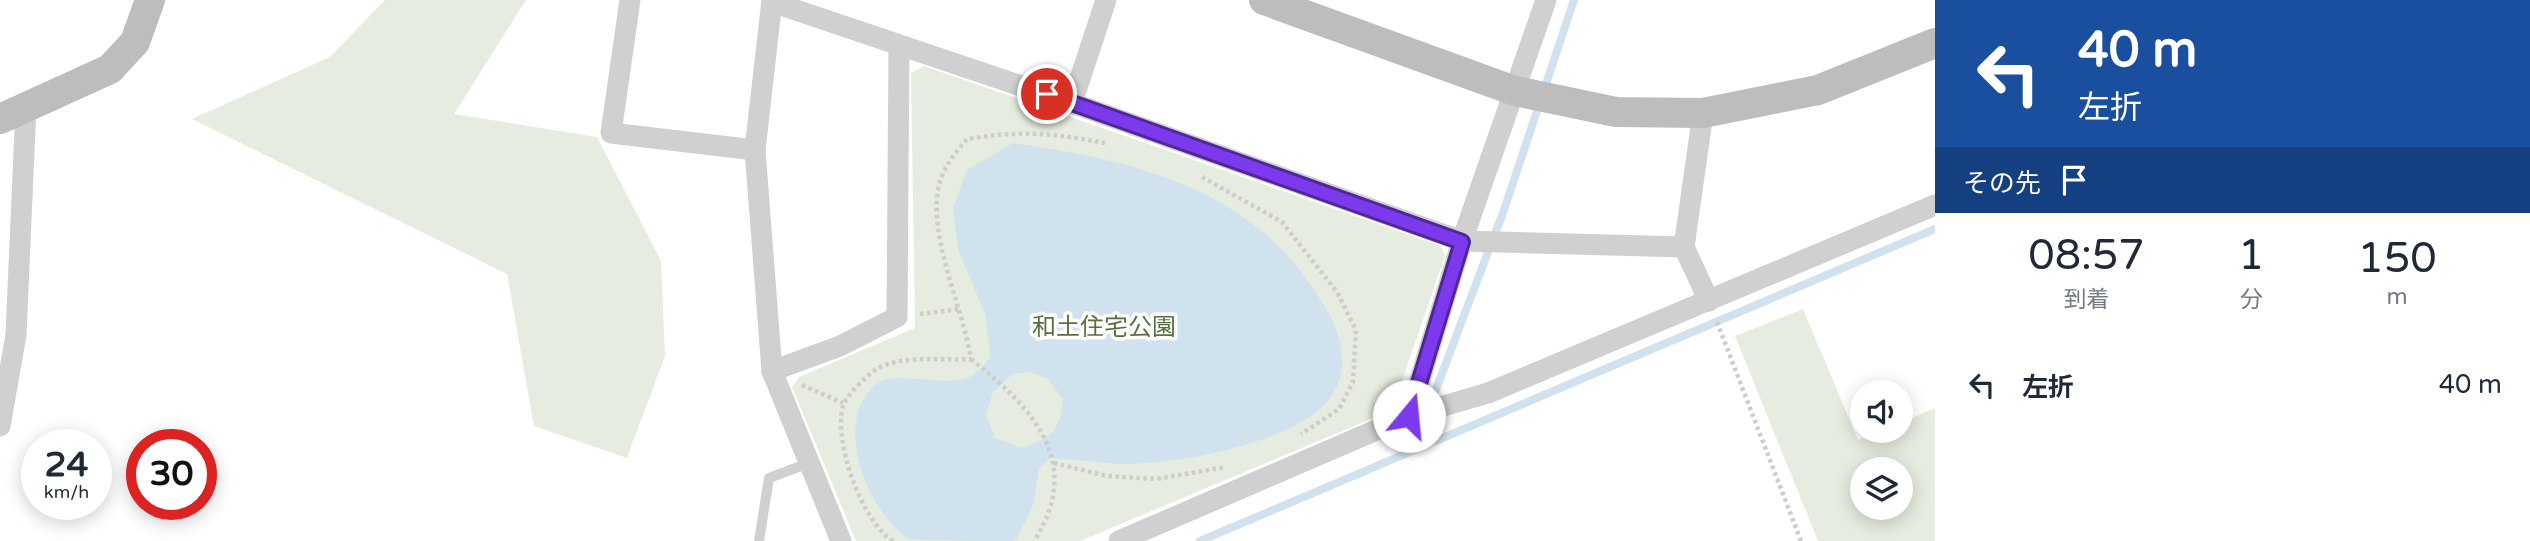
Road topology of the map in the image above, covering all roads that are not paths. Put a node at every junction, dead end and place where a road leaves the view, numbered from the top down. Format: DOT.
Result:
graph roads {
  1 [pos="150,0"];
  2 [pos="630,0"];
  3 [pos="1106,0"];
  4 [pos="1264,0"];
  5 [pos="1546,0"];
  6 [pos="772,1"];
  7 [pos="1935,43"];
  8 [pos="899,45"];
  9 [pos="1515,91"];
  10 [pos="1072,103"];
  11 [pos="13,112"];
  12 [pos="1703,113"];
  13 [pos="755,150"];
  14 [pos="1935,205"];
  15 [pos="1462,242"];
  16 [pos="1684,247"];
  17 [pos="1709,301"];
  18 [pos="772,371"];
  19 [pos="1409,416"];
  20 [pos="0,426"];
  21 [pos="809,463"];
  22 [pos="759,541"];
  23 [pos="841,541"];
  24 [pos="1119,541"];
  1 -- 11 [label="street"];
  2 -- 13 [label="street"];
  3 -- 10 [label="street"];
  4 -- 9 [label="street"];
  5 -- 9 [label="street"];
  6 -- 8 [label="street"];
  6 -- 13 [label="street"];
  7 -- 12 [label="street"];
  8 -- 10 [label="street"];
  8 -- 18 [label="street"];
  9 -- 12 [label="street"];
  9 -- 15 [label="street"];
  10 -- 15 [label="street"];
  11 -- 20 [label="street"];
  12 -- 16 [label="street"];
  13 -- 18 [label="street"];
  14 -- 17 [label="street"];
  15 -- 16 [label="street"];
  15 -- 19 [label="street"];
  16 -- 17 [label="street"];
  17 -- 19 [label="street"];
  18 -- 21 [label="street"];
  19 -- 24 [label="street"];
  21 -- 22 [label="lane"];
  21 -- 23 [label="street"];
}
